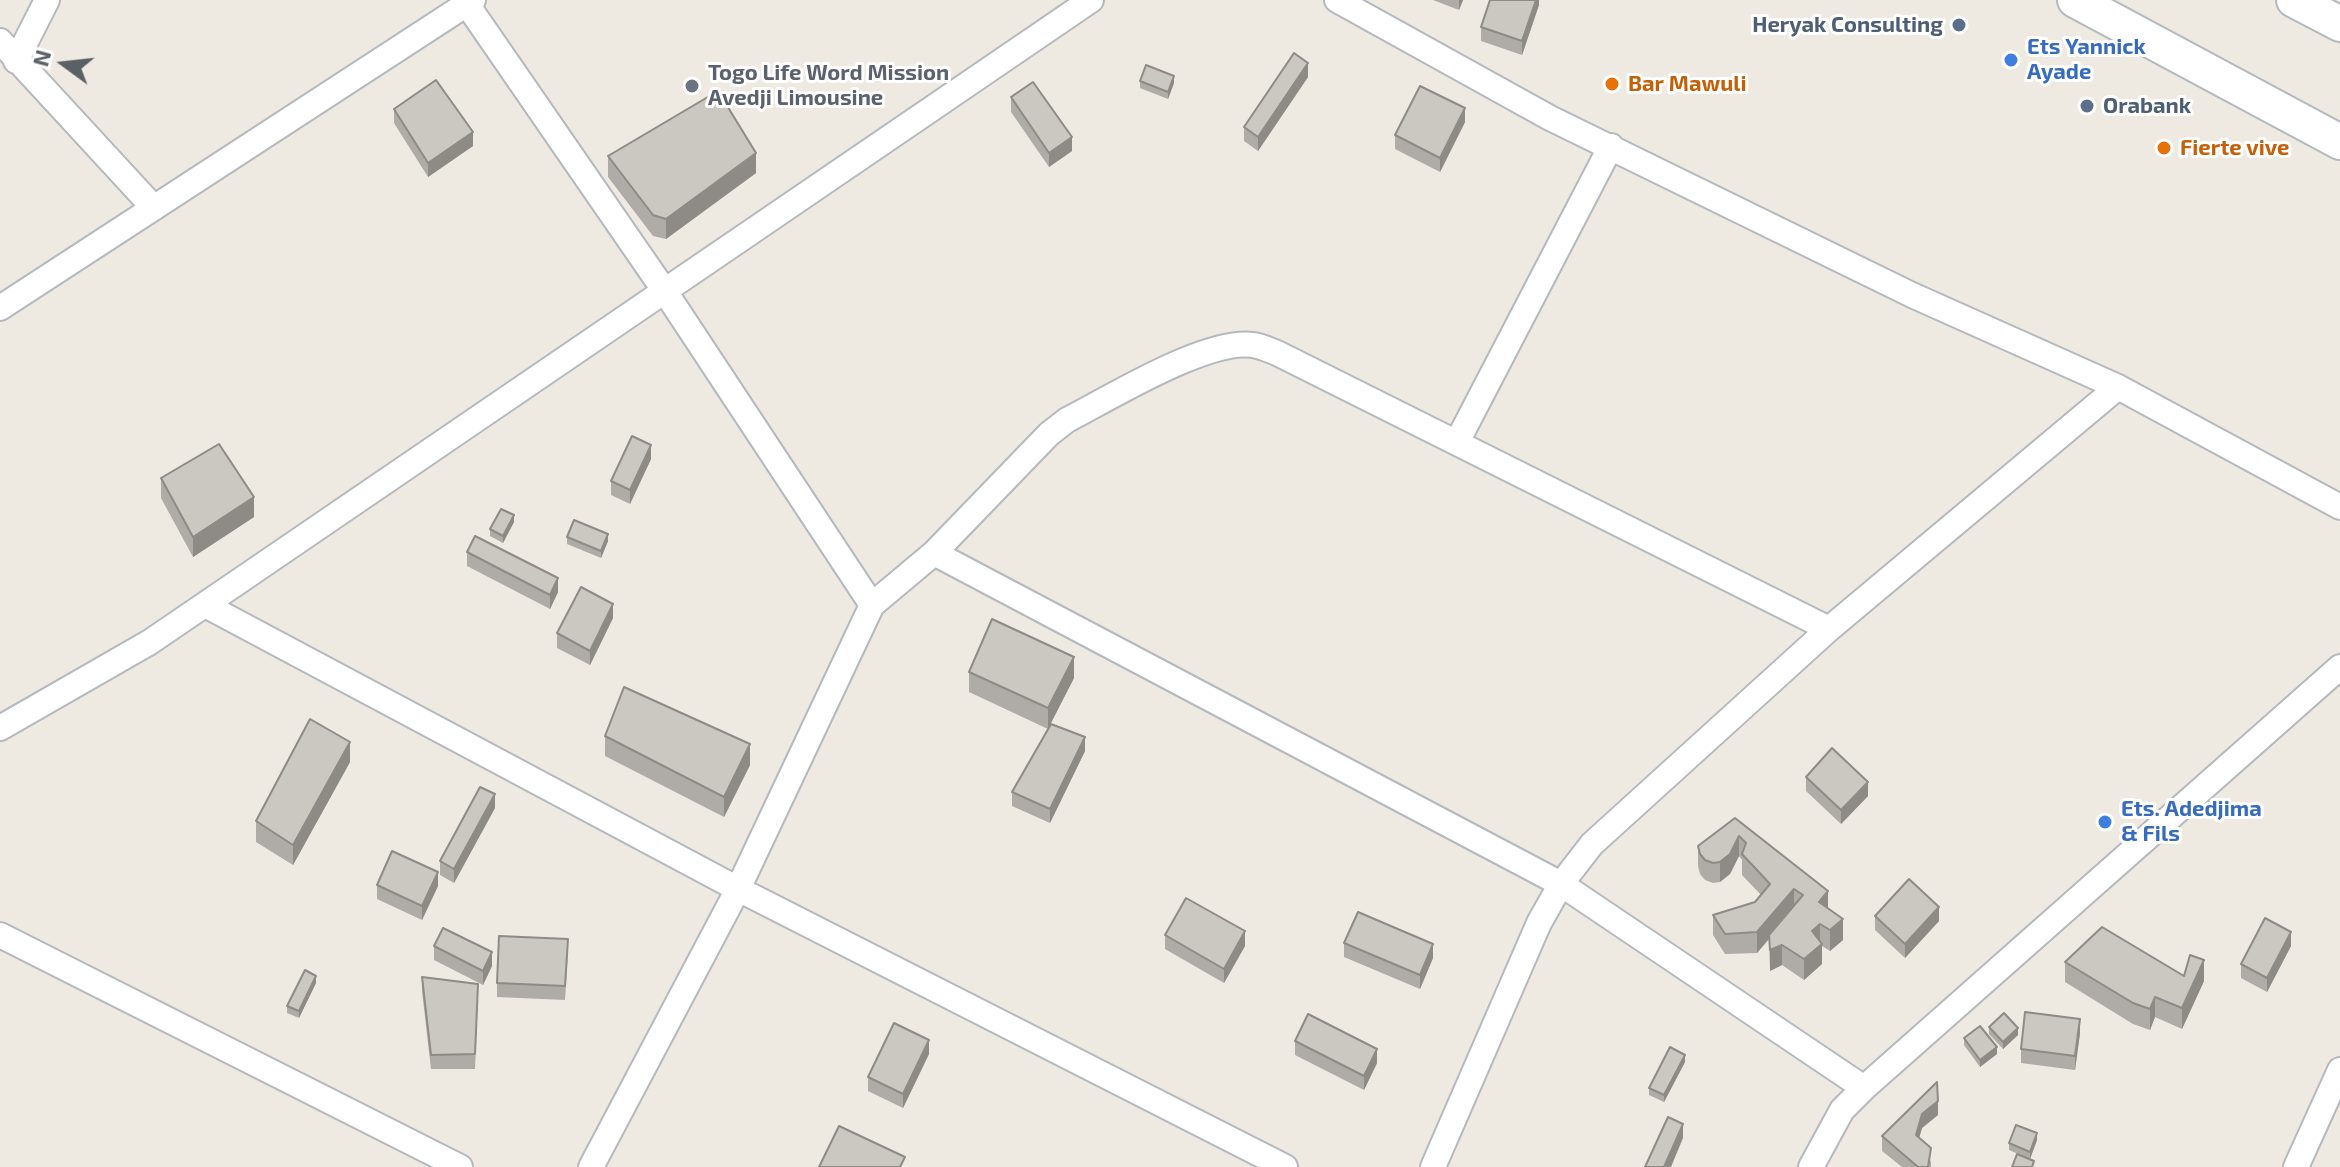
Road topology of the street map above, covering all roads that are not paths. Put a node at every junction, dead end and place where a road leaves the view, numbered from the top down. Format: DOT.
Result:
graph roads {
  1 [pos="47,0"];
  2 [pos="1091,0"];
  3 [pos="1337,0"];
  4 [pos="2075,0"];
  5 [pos="2294,0"];
  6 [pos="468,1"];
  7 [pos="2340,24"];
  8 [pos="0,41"];
  9 [pos="16,61"];
  10 [pos="2340,142"];
  11 [pos="1611,146"];
  12 [pos="154,208"];
  13 [pos="664,290"];
  14 [pos="0,308"];
  15 [pos="2118,387"];
  16 [pos="1457,442"];
  17 [pos="2340,507"];
  18 [pos="934,553"];
  19 [pos="205,605"];
  20 [pos="872,605"];
  21 [pos="1829,629"];
  22 [pos="2340,667"];
  23 [pos="0,728"];
  24 [pos="1561,884"];
  25 [pos="738,889"];
  26 [pos="0,935"];
  27 [pos="2340,1070"];
  28 [pos="1864,1088"];
  29 [pos="2306,1164"];
  30 [pos="460,1167"];
  31 [pos="591,1167"];
  32 [pos="1285,1167"];
  33 [pos="1433,1167"];
  34 [pos="1811,1167"];
  1 -- 9 [label="street"];
  2 -- 13 [label="street"];
  3 -- 11 [label="street"];
  4 -- 10 [label="main road"];
  5 -- 7 [label="main road"];
  6 -- 12 [label="street"];
  6 -- 13 [label="street"];
  8 -- 9 [label="street"];
  9 -- 12 [label="street"];
  11 -- 15 [label="street"];
  11 -- 16 [label="street"];
  12 -- 14 [label="street"];
  13 -- 19 [label="street"];
  13 -- 20 [label="street"];
  15 -- 17 [label="street"];
  15 -- 21 [label="street"];
  16 -- 18 [label="street"];
  16 -- 21 [label="street"];
  18 -- 20 [label="street"];
  18 -- 24 [label="street"];
  19 -- 23 [label="street"];
  19 -- 25 [label="street"];
  20 -- 25 [label="street"];
  21 -- 24 [label="street"];
  22 -- 28 [label="street"];
  24 -- 28 [label="street"];
  24 -- 33 [label="street"];
  25 -- 31 [label="street"];
  25 -- 32 [label="street"];
  26 -- 30 [label="street"];
  27 -- 29 [label="street"];
  28 -- 34 [label="street"];
}
